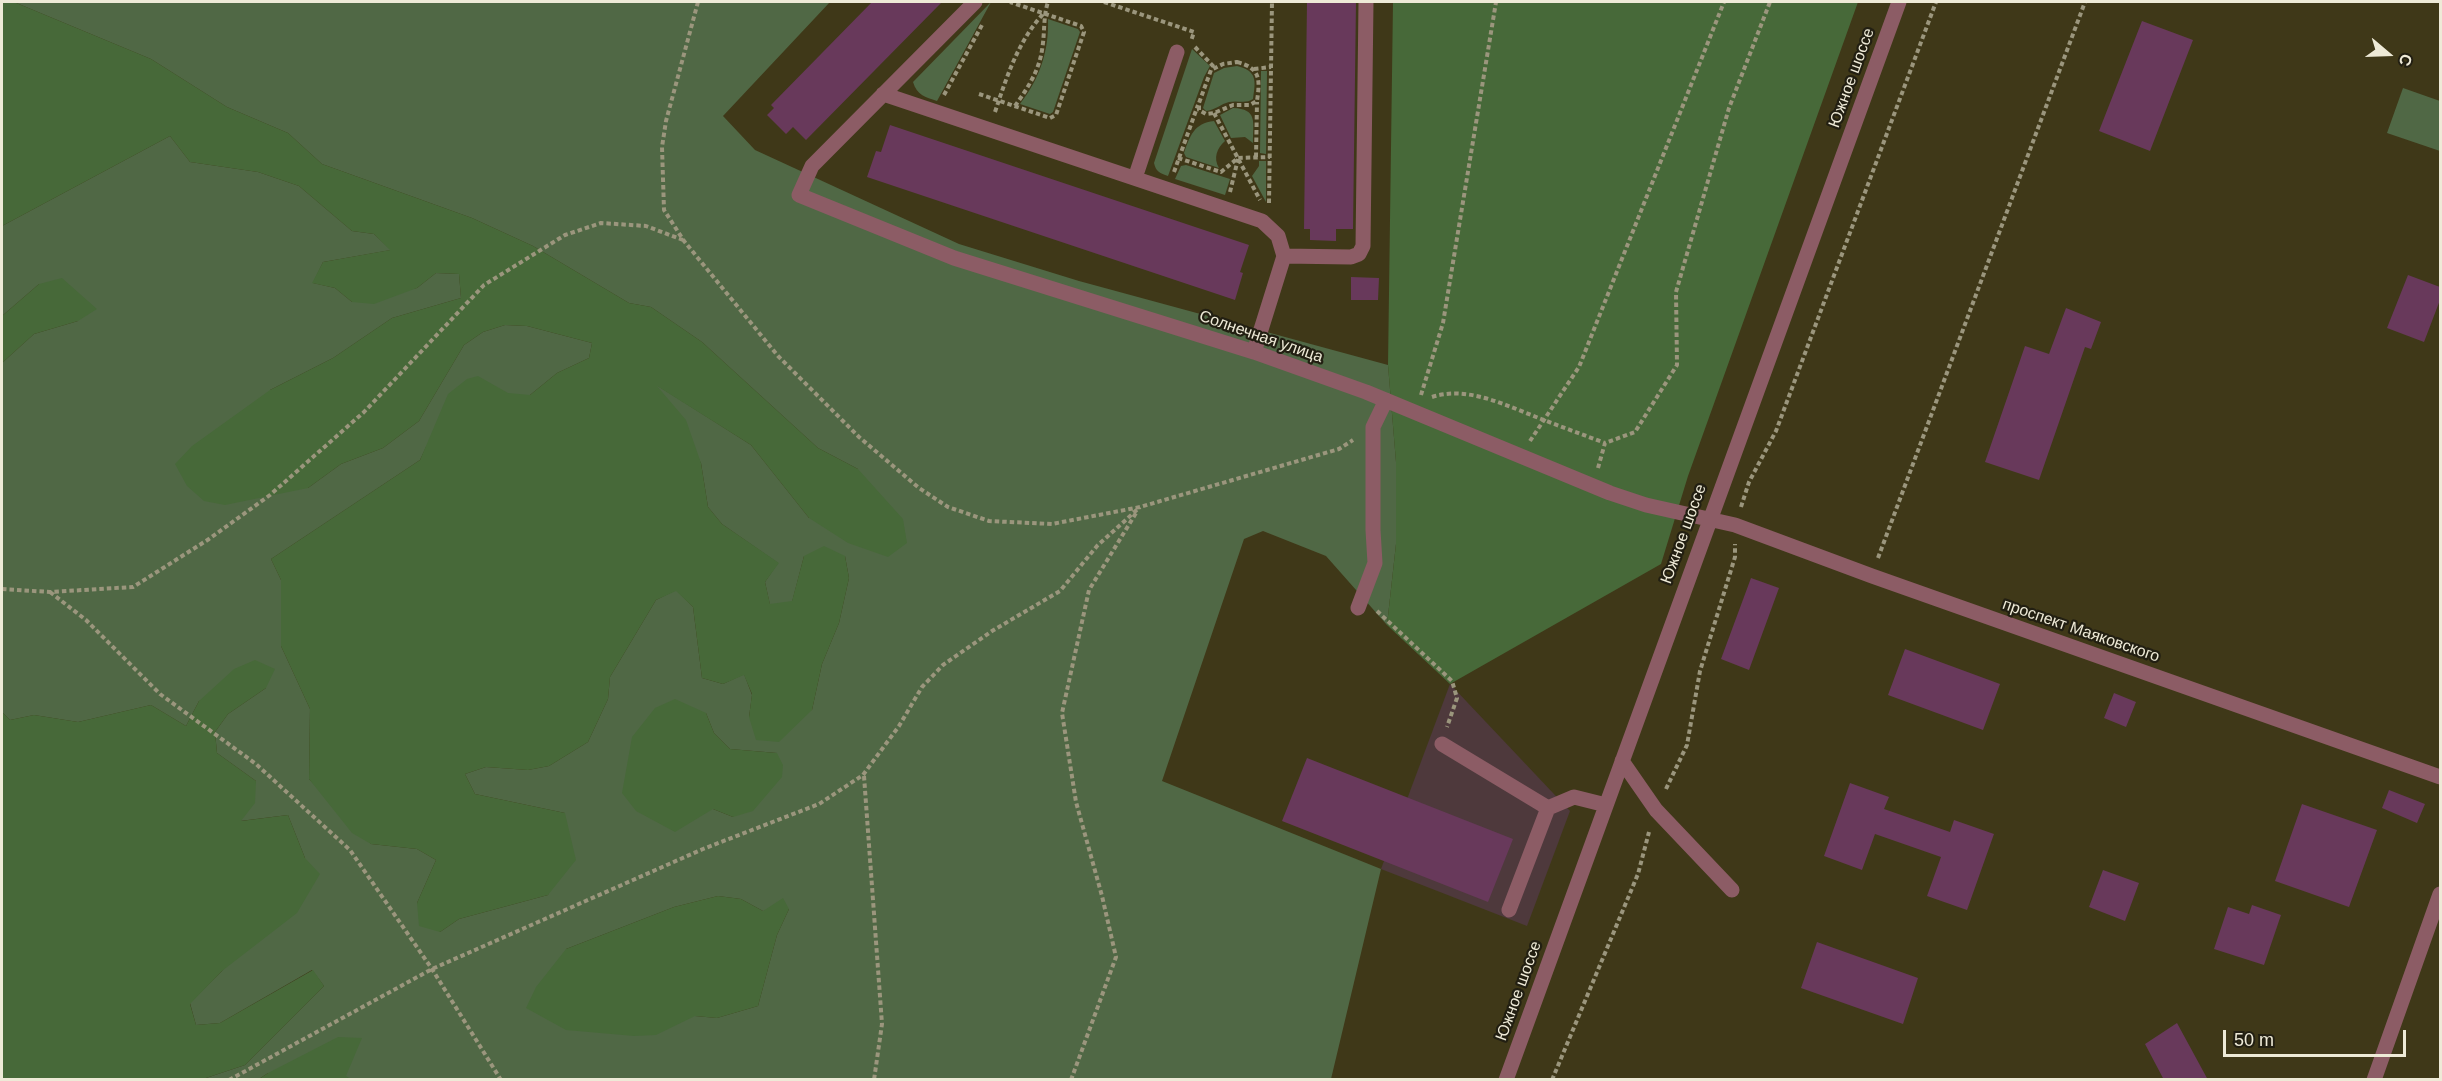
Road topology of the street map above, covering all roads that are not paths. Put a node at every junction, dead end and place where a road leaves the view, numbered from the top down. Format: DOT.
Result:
graph roads {
  1 [pos="975,2"];
  2 [pos="1366,2"];
  3 [pos="1899,2"];
  4 [pos="1177,52"];
  5 [pos="883,94"];
  6 [pos="1135,178"];
  7 [pos="1284,256"];
  8 [pos="1254,351"];
  9 [pos="1386,400"];
  10 [pos="1709,518"];
  11 [pos="1358,608"];
  12 [pos="1442,744"];
  13 [pos="1622,761"];
  14 [pos="2440,777"];
  15 [pos="1606,805"];
  16 [pos="1548,808"];
  17 [pos="1732,890"];
  18 [pos="2440,894"];
  19 [pos="1509,910"];
  20 [pos="1506,1080"];
  21 [pos="2374,1080"];
  1 -- 5 [label="street"];
  2 -- 7 [label="street"];
  3 -- 10 [label="street, Южное шоссе"];
  4 -- 6 [label="street"];
  5 -- 6 [label="street"];
  5 -- 8 [label="street, Солнечная улица"];
  6 -- 7 [label="street"];
  7 -- 8 [label="street"];
  8 -- 9 [label="street, Солнечная улица"];
  9 -- 10 [label="street, Солнечная улица"];
  9 -- 11 [label="street"];
  10 -- 13 [label="street, Южное шоссе"];
  10 -- 14 [label="street, проспект Маяковского"];
  12 -- 16 [label="street"];
  13 -- 15 [label="street, Южное шоссе"];
  13 -- 17 [label="street"];
  15 -- 16 [label="street"];
  15 -- 20 [label="street, Южное шоссе"];
  16 -- 19 [label="street"];
  18 -- 21 [label="street"];
}
